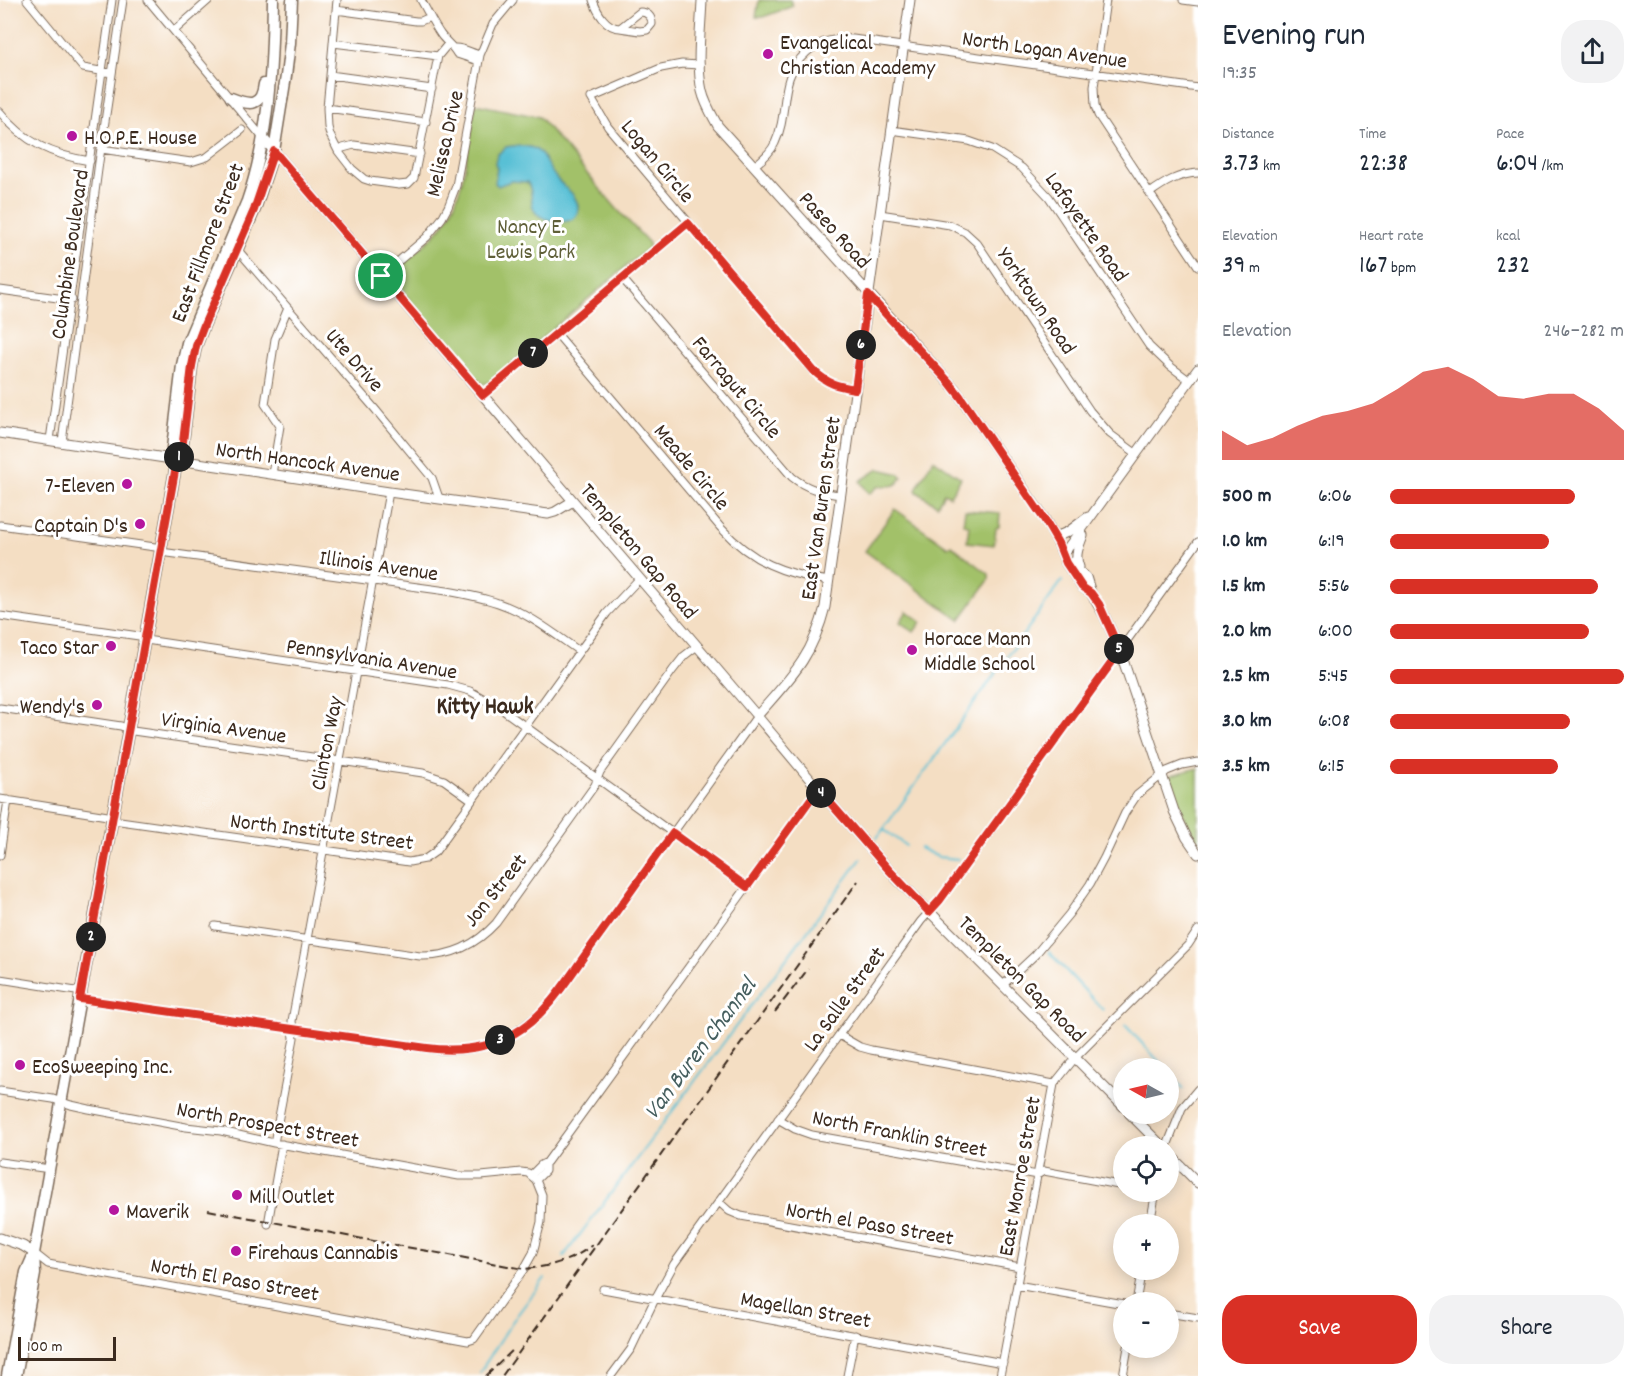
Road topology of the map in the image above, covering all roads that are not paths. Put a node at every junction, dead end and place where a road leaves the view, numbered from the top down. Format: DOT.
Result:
graph roads {
  1 [pos="27,0"];
  2 [pos="112,0"];
  3 [pos="123,0"];
  4 [pos="148,0"];
  5 [pos="209,0"];
  6 [pos="273,0"];
  7 [pos="292,0"];
  8 [pos="337,0"];
  9 [pos="421,0"];
  10 [pos="593,0"];
  11 [pos="702,0"];
  12 [pos="910,0"];
  13 [pos="1106,0"];
  14 [pos="1184,0"];
  15 [pos="508,2"];
  16 [pos="1198,2"];
  17 [pos="336,10"];
  18 [pos="430,17"];
  19 [pos="620,28"];
  20 [pos="174,31"];
  21 [pos="333,43"];
  22 [pos="451,46"];
  23 [pos="903,46"];
  24 [pos="272,48"];
  25 [pos="438,56"];
  26 [pos="479,58"];
  27 [pos="700,65"];
  28 [pos="101,71"];
  29 [pos="112,73"];
  30 [pos="1096,74"];
  31 [pos="330,75"];
  32 [pos="1198,88"];
  33 [pos="432,89"];
  34 [pos="231,98"];
  35 [pos="327,108"];
  36 [pos="0,112"];
  37 [pos="426,122"];
  38 [pos="891,129"];
  39 [pos="242,130"];
  40 [pos="263,138"];
  41 [pos="101,149"];
  42 [pos="274,151"];
  43 [pos="338,151"];
  44 [pos="420,154"];
  45 [pos="88,161"];
  46 [pos="99,162"];
  47 [pos="754,166"];
  48 [pos="1198,173"];
  49 [pos="1150,193"];
  50 [pos="880,214"];
  51 [pos="688,223"];
  52 [pos="237,249"];
  53 [pos="1198,266"];
  54 [pos="381,276"];
  55 [pos="622,278"];
  56 [pos="0,290"];
  57 [pos="868,295"];
  58 [pos="70,300"];
  59 [pos="80,301"];
  60 [pos="288,308"];
  61 [pos="556,334"];
  62 [pos="1198,369"];
  63 [pos="1190,381"];
  64 [pos="855,389"];
  65 [pos="483,395"];
  66 [pos="0,433"];
  67 [pos="50,440"];
  68 [pos="62,442"];
  69 [pos="1137,454"];
  70 [pos="177,460"];
  71 [pos="272,474"];
  72 [pos="389,492"];
  73 [pos="841,495"];
  74 [pos="439,498"];
  75 [pos="573,501"];
  76 [pos="1093,514"];
  77 [pos="0,525"];
  78 [pos="1084,526"];
  79 [pos="1054,536"];
  80 [pos="1198,542"];
  81 [pos="162,550"];
  82 [pos="1062,552"];
  83 [pos="1086,577"];
  84 [pos="639,579"];
  85 [pos="829,581"];
  86 [pos="372,582"];
  87 [pos="1091,593"];
  88 [pos="0,616"];
  89 [pos="146,638"];
  90 [pos="697,646"];
  91 [pos="579,651"];
  92 [pos="1120,651"];
  93 [pos="357,672"];
  94 [pos="0,708"];
  95 [pos="757,716"];
  96 [pos="525,726"];
  97 [pos="129,729"];
  98 [pos="340,761"];
  99 [pos="1198,762"];
  100 [pos="1162,775"];
  101 [pos="598,778"];
  102 [pos="819,790"];
  103 [pos="4,800"];
  104 [pos="472,800"];
  105 [pos="113,818"];
  106 [pos="673,833"];
  107 [pos="324,850"];
  108 [pos="1198,854"];
  109 [pos="0,855"];
  110 [pos="747,887"];
  111 [pos="929,912"];
  112 [pos="215,926"];
  113 [pos="1198,930"];
  114 [pos="307,940"];
  115 [pos="0,979"];
  116 [pos="1003,985"];
  117 [pos="81,995"];
  118 [pos="293,1029"];
  119 [pos="839,1035"];
  120 [pos="1075,1058"];
  121 [pos="1054,1084"];
  122 [pos="1198,1089"];
  123 [pos="0,1091"];
  124 [pos="1113,1096"];
  125 [pos="62,1102"];
  126 [pos="778,1119"];
  127 [pos="1140,1124"];
  128 [pos="1152,1136"];
  129 [pos="1171,1136"];
  130 [pos="278,1143"];
  131 [pos="0,1162"];
  132 [pos="1179,1164"];
  133 [pos="50,1169"];
  134 [pos="1037,1176"];
  135 [pos="534,1177"];
  136 [pos="1198,1183"];
  137 [pos="1113,1184"];
  138 [pos="719,1202"];
  139 [pos="268,1224"];
  140 [pos="0,1238"];
  141 [pos="34,1253"];
  142 [pos="1020,1268"];
  143 [pos="1017,1285"];
  144 [pos="603,1289"];
  145 [pos="654,1299"];
  146 [pos="1113,1303"];
  147 [pos="1179,1315"];
  148 [pos="1198,1318"];
  149 [pos="855,1335"];
  150 [pos="1126,1358"];
  151 [pos="1003,1363"];
  152 [pos="6,1376"];
  153 [pos="16,1376"];
  154 [pos="611,1376"];
  155 [pos="847,1376"];
  156 [pos="1000,1376"];
  157 [pos="1123,1376"];
  1 -- 28 [label="street"];
  2 -- 28 [label="street, Columbine Boulevard"];
  3 -- 29 [label="street, Columbine Boulevard"];
  4 -- 20 [label="street, Templeton Gap Road"];
  5 -- 20 [label="street"];
  6 -- 24 [label="main road, East Fillmore Street"];
  7 -- 42 [label="main road, East Fillmore Street"];
  8 -- 17 [label="street"];
  9 -- 18 [label="street"];
  10 -- 19 [label="street"];
  11 -- 27 [label="street, Paseo Road"];
  12 -- 23 [label="street, East Van Buren Street"];
  13 -- 30 [label="street"];
  14 -- 16 [label="street"];
  15 -- 26 [label="street, Melissa Drive"];
  17 -- 18 [label="street"];
  17 -- 21 [label="street"];
  18 -- 22 [label="street"];
  20 -- 34 [label="street, Templeton Gap Road"];
  21 -- 25 [label="street"];
  21 -- 31 [label="street"];
  22 -- 25 [label="street"];
  22 -- 26 [label="street"];
  23 -- 30 [label="street, North Logan Avenue"];
  23 -- 38 [label="street, East Van Buren Street"];
  23 -- 47 [label="street, North Logan Avenue"];
  24 -- 34 [label="main road"];
  24 -- 40 [label="main road, East Fillmore Street"];
  25 -- 33 [label="street"];
  26 -- 54 [label="street, Melissa Drive"];
  27 -- 47 [label="street, Paseo Road"];
  27 -- 51 [label="street, Logan Circle"];
  28 -- 29 [label="street"];
  28 -- 45 [label="street, Columbine Boulevard"];
  29 -- 41 [label="street, Columbine Boulevard"];
  30 -- 32 [label="street, North Logan Avenue"];
  30 -- 49 [label="street"];
  31 -- 33 [label="street"];
  31 -- 35 [label="street"];
  33 -- 37 [label="street"];
  34 -- 40 [label="street, Templeton Gap Road"];
  35 -- 37 [label="street"];
  35 -- 43 [label="street"];
  36 -- 45 [label="street"];
  37 -- 44 [label="street"];
  38 -- 50 [label="street, East Van Buren Street"];
  38 -- 63 [label="street, Lafayette Road"];
  39 -- 41 [label="street"];
  40 -- 42 [label="street, Templeton Gap Road"];
  40 -- 70 [label="main road, East Fillmore Street"];
  41 -- 46 [label="street, Columbine Boulevard"];
  42 -- 52 [label="main road, East Fillmore Street"];
  42 -- 54 [label="street, Templeton Gap Road"];
  43 -- 44 [label="street"];
  43 -- 44 [label="street"];
  45 -- 46 [label="street"];
  45 -- 58 [label="street, Columbine Boulevard"];
  46 -- 59 [label="street, Columbine Boulevard"];
  47 -- 57 [label="street, Paseo Road"];
  48 -- 49 [label="street"];
  49 -- 53 [label="street"];
  50 -- 57 [label="street, East Van Buren Street"];
  50 -- 69 [label="street, Yorktown Road"];
  51 -- 55 [label="street"];
  51 -- 64 [label="street, Logan Circle"];
  52 -- 60 [label="street, Ute Drive"];
  52 -- 70 [label="main road, East Fillmore Street"];
  54 -- 65 [label="street, Templeton Gap Road"];
  55 -- 61 [label="street"];
  55 -- 73 [label="street, Farragut Circle"];
  56 -- 58 [label="street"];
  57 -- 64 [label="street, East Van Buren Street"];
  57 -- 79 [label="street, Paseo Road"];
  58 -- 59 [label="street"];
  58 -- 67 [label="street, Columbine Boulevard"];
  59 -- 68 [label="street, Columbine Boulevard"];
  60 -- 71 [label="street"];
  60 -- 74 [label="street, Ute Drive"];
  61 -- 65 [label="street"];
  61 -- 85 [label="street, Meade Circle"];
  62 -- 63 [label="street"];
  63 -- 69 [label="street"];
  64 -- 73 [label="street, East Van Buren Street"];
  65 -- 75 [label="street, Templeton Gap Road"];
  66 -- 67 [label="street, North Hancock Avenue"];
  67 -- 68 [label="street, North Hancock Avenue"];
  68 -- 70 [label="street, North Hancock Avenue"];
  69 -- 76 [label="street"];
  70 -- 71 [label="street, North Hancock Avenue"];
  70 -- 81 [label="main road, East Fillmore Street"];
  71 -- 72 [label="street, North Hancock Avenue"];
  72 -- 74 [label="street, North Hancock Avenue"];
  72 -- 86 [label="street, Clinton Way"];
  73 -- 85 [label="street, East Van Buren Street"];
  74 -- 75 [label="street, North Hancock Avenue"];
  75 -- 84 [label="street, Templeton Gap Road"];
  76 -- 78 [label="street"];
  76 -- 79 [label="street"];
  77 -- 81 [label="street, Illinois Avenue"];
  78 -- 82 [label="street"];
  78 -- 83 [label="street"];
  79 -- 82 [label="street, Paseo Road"];
  80 -- 92 [label="street, La Salle Street"];
  81 -- 86 [label="street, Illinois Avenue"];
  81 -- 89 [label="main road, East Fillmore Street"];
  82 -- 83 [label="street, Paseo Road"];
  82 -- 87 [label="street, Paseo Road"];
  83 -- 87 [label="street, Paseo Road"];
  84 -- 90 [label="street, Templeton Gap Road"];
  84 -- 91 [label="street, North Institute Street"];
  85 -- 95 [label="street, East Van Buren Street"];
  86 -- 91 [label="street, Illinois Avenue"];
  86 -- 93 [label="street, Clinton Way"];
  87 -- 92 [label="street, Paseo Road"];
  88 -- 89 [label="street, Pennsylvania Avenue"];
  89 -- 93 [label="street, Pennsylvania Avenue"];
  89 -- 97 [label="main road, East Fillmore Street"];
  90 -- 95 [label="street, Templeton Gap Road"];
  90 -- 101 [label="street, Jon Street"];
  91 -- 96 [label="street, North Institute Street"];
  92 -- 100 [label="street, Paseo Road"];
  92 -- 111 [label="street, La Salle Street"];
  93 -- 96 [label="street, Pennsylvania Avenue"];
  93 -- 98 [label="street, Clinton Way"];
  94 -- 97 [label="street, Virginia Avenue"];
  95 -- 102 [label="street, Templeton Gap Road"];
  95 -- 106 [label="street"];
  96 -- 101 [label="street, Pennsylvania Avenue"];
  96 -- 104 [label="street, North Institute Street"];
  97 -- 98 [label="street, Virginia Avenue"];
  97 -- 105 [label="main road, East Fillmore Street"];
  98 -- 104 [label="street, Virginia Avenue"];
  98 -- 107 [label="street, Clinton Way"];
  99 -- 100 [label="street"];
  100 -- 108 [label="street, Paseo Road"];
  100 -- 116 [label="street"];
  101 -- 106 [label="street, Pennsylvania Avenue"];
  101 -- 114 [label="street, Jon Street"];
  102 -- 110 [label="street"];
  102 -- 111 [label="street, Templeton Gap Road"];
  103 -- 105 [label="street, North Institute Street"];
  103 -- 109 [label="street"];
  104 -- 107 [label="street, North Institute Street"];
  105 -- 107 [label="street, North Institute Street"];
  105 -- 117 [label="main road, East Fillmore Street"];
  106 -- 110 [label="street, Pennsylvania Avenue"];
  106 -- 118 [label="street"];
  107 -- 114 [label="street, Clinton Way"];
  110 -- 135 [label="street"];
  111 -- 116 [label="street, Templeton Gap Road"];
  111 -- 119 [label="street, La Salle Street"];
  112 -- 114 [label="street, Jon Street"];
  113 -- 120 [label="street, East Monroe Street"];
  114 -- 118 [label="street, Clinton Way"];
  115 -- 117 [label="street"];
  116 -- 120 [label="street, Templeton Gap Road"];
  117 -- 118 [label="street"];
  117 -- 125 [label="main road, East Fillmore Street"];
  118 -- 130 [label="street, Clinton Way"];
  119 -- 121 [label="street"];
  119 -- 126 [label="street, La Salle Street"];
  120 -- 121 [label="street, East Monroe Street"];
  120 -- 124 [label="street, Templeton Gap Road"];
  121 -- 134 [label="street, East Monroe Street"];
  122 -- 129 [label="street"];
  123 -- 125 [label="street, North Prospect Street"];
  125 -- 130 [label="street, North Prospect Street"];
  125 -- 133 [label="main road, East Fillmore Street"];
  126 -- 134 [label="street, North Franklin Street"];
  126 -- 138 [label="street, La Salle Street"];
  127 -- 128 [label="street"];
  130 -- 135 [label="street, North Prospect Street"];
  130 -- 139 [label="street, Clinton Way"];
  131 -- 133 [label="street"];
  132 -- 136 [label="street"];
  133 -- 141 [label="main road, East Fillmore Street"];
  134 -- 137 [label="street, North Franklin Street"];
  134 -- 142 [label="street, East Monroe Street"];
  135 -- 141 [label="street, North El Paso Street"];
  138 -- 142 [label="street, North el Paso Street"];
  138 -- 145 [label="street, La Salle Street"];
  140 -- 141 [label="street, North El Paso Street"];
  141 -- 152 [label="main road, East Fillmore Street"];
  141 -- 153 [label="main road, East Fillmore Street"];
  142 -- 143 [label="street, East Monroe Street"];
  143 -- 146 [label="street"];
  143 -- 151 [label="street, East Monroe Street"];
  144 -- 145 [label="street, Magellan Street"];
  145 -- 149 [label="street, Magellan Street"];
  145 -- 154 [label="street, La Salle Street"];
  147 -- 148 [label="street"];
  149 -- 151 [label="street, Magellan Street"];
  149 -- 155 [label="street"];
  150 -- 157 [label="street"];
  151 -- 156 [label="street, East Monroe Street"];
}
